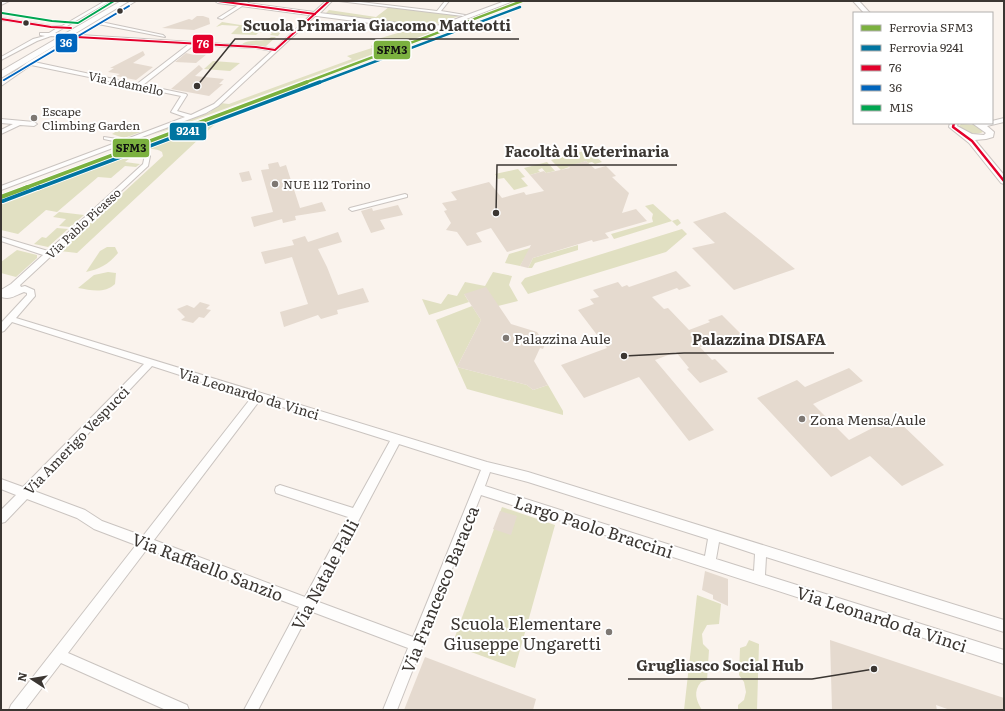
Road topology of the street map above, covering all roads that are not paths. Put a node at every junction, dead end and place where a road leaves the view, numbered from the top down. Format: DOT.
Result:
graph roads {
  1 [pos="6,1"];
  2 [pos="108,1"];
  3 [pos="117,1"];
  4 [pos="126,1"];
  5 [pos="134,1"];
  6 [pos="218,1"];
  7 [pos="329,1"];
  8 [pos="333,1"];
  9 [pos="341,1"];
  10 [pos="446,1"];
  11 [pos="502,1"];
  12 [pos="510,1"];
  13 [pos="851,1"];
  14 [pos="856,1"];
  15 [pos="1,3"];
  16 [pos="246,3"];
  17 [pos="92,10"];
  18 [pos="100,11"];
  19 [pos="316,12"];
  20 [pos="438,12"];
  21 [pos="860,12"];
  22 [pos="866,12"];
  23 [pos="463,15"];
  24 [pos="220,18"];
  25 [pos="1,19"];
  26 [pos="97,23"];
  27 [pos="51,27"];
  28 [pos="62,28"];
  29 [pos="75,28"];
  30 [pos="424,28"];
  31 [pos="128,29"];
  32 [pos="42,34"];
  33 [pos="148,34"];
  34 [pos="48,35"];
  35 [pos="66,36"];
  36 [pos="163,36"];
  37 [pos="84,38"];
  38 [pos="112,39"];
  39 [pos="35,40"];
  40 [pos="136,41"];
  41 [pos="192,44"];
  42 [pos="275,50"];
  43 [pos="48,52"];
  44 [pos="1,59"];
  45 [pos="30,63"];
  46 [pos="1,69"];
  47 [pos="1,75"];
  48 [pos="1,84"];
  49 [pos="139,85"];
  50 [pos="192,117"];
  51 [pos="1,121"];
  52 [pos="1004,121"];
  53 [pos="21,123"];
  54 [pos="34,124"];
  55 [pos="954,124"];
  56 [pos="979,124"];
  57 [pos="993,124"];
  58 [pos="1,132"];
  59 [pos="990,132"];
  60 [pos="964,134"];
  61 [pos="981,137"];
  62 [pos="106,138"];
  63 [pos="126,142"];
  64 [pos="147,156"];
  65 [pos="1004,170"];
  66 [pos="1004,181"];
  67 [pos="1,188"];
  68 [pos="405,196"];
  69 [pos="352,209"];
  70 [pos="1,238"];
  71 [pos="49,254"];
  72 [pos="16,289"];
  73 [pos="2,295"];
  74 [pos="11,319"];
  75 [pos="1,329"];
  76 [pos="151,362"];
  77 [pos="258,396"];
  78 [pos="396,439"];
  79 [pos="487,467"];
  80 [pos="1,484"];
  81 [pos="479,489"];
  82 [pos="280,490"];
  83 [pos="26,493"];
  84 [pos="356,514"];
  85 [pos="1,518"];
  86 [pos="714,536"];
  87 [pos="144,542"];
  88 [pos="761,551"];
  89 [pos="710,563"];
  90 [pos="759,578"];
  91 [pos="308,604"];
  92 [pos="1004,626"];
  93 [pos="416,645"];
  94 [pos="58,655"];
  95 [pos="1004,657"];
  96 [pos="16,710"];
  97 [pos="182,710"];
  98 [pos="251,710"];
  99 [pos="390,710"];
  1 -- 15 [label="street"];
  2 -- 17 [label="street"];
  3 -- 18 [label="main road"];
  4 -- 29 [label="main road"];
  5 -- 26 [label="street"];
  6 -- 16 [label="street"];
  7 -- 19 [label="street"];
  8 -- 19 [label="street"];
  9 -- 20 [label="street"];
  10 -- 20 [label="street"];
  11 -- 23 [label="street"];
  12 -- 30 [label="street"];
  13 -- 21 [label="street"];
  14 -- 22 [label="street"];
  16 -- 19 [label="street"];
  16 -- 24 [label="street"];
  17 -- 18 [label="street"];
  17 -- 28 [label="street"];
  18 -- 29 [label="main road"];
  19 -- 30 [label="street"];
  19 -- 42 [label="street"];
  20 -- 23 [label="street"];
  23 -- 30 [label="street"];
  25 -- 27 [label="street"];
  26 -- 31 [label="street"];
  26 -- 35 [label="street"];
  27 -- 28 [label="street"];
  27 -- 32 [label="street"];
  28 -- 29 [label="street"];
  28 -- 34 [label="street"];
  29 -- 35 [label="main road"];
  31 -- 36 [label="street"];
  31 -- 38 [label="street"];
  32 -- 34 [label="street"];
  32 -- 39 [label="street"];
  33 -- 40 [label="street"];
  34 -- 35 [label="street"];
  34 -- 39 [label="street"];
  35 -- 37 [label="street"];
  35 -- 43 [label="street"];
  35 -- 46 [label="main road"];
  35 -- 47 [label="main road"];
  37 -- 38 [label="street"];
  37 -- 43 [label="street"];
  38 -- 40 [label="street"];
  39 -- 44 [label="street"];
  40 -- 41 [label="street"];
  41 -- 42 [label="street"];
  41 -- 49 [label="street"];
  42 -- 50 [label="street"];
  43 -- 45 [label="street"];
  45 -- 48 [label="street"];
  45 -- 49 [label="street, Via Adamello"];
  49 -- 50 [label="street, Via Adamello"];
  50 -- 63 [label="street"];
  51 -- 53 [label="street"];
  52 -- 57 [label="street"];
  52 -- 59 [label="street"];
  53 -- 54 [label="street"];
  53 -- 58 [label="street"];
  55 -- 60 [label="street"];
  56 -- 59 [label="street"];
  59 -- 61 [label="street"];
  60 -- 61 [label="street"];
  60 -- 66 [label="street"];
  61 -- 65 [label="street"];
  62 -- 63 [label="street"];
  63 -- 67 [label="street"];
  64 -- 71 [label="street, Via Pablo Picasso"];
  68 -- 69 [label="street"];
  70 -- 71 [label="street"];
  71 -- 72 [label="street, Via Pablo Picasso"];
  72 -- 73 [label="street, Via Pablo Picasso"];
  72 -- 74 [label="street"];
  74 -- 75 [label="street"];
  74 -- 76 [label="street, Via Leonardo da Vinci"];
  76 -- 77 [label="street, Via Leonardo da Vinci"];
  76 -- 83 [label="street, Via Amerigo Vespucci"];
  77 -- 78 [label="street, Via Leonardo da Vinci"];
  77 -- 87 [label="street"];
  78 -- 79 [label="street, Via Leonardo da Vinci"];
  78 -- 84 [label="street, Via Natale Palli"];
  79 -- 81 [label="street, Via Francesco Baracca"];
  79 -- 86 [label="street, Largo Paolo Braccini"];
  80 -- 83 [label="street, Via Raffaello Sanzio"];
  81 -- 89 [label="street, Largo Paolo Braccini"];
  81 -- 93 [label="street, Via Francesco Baracca"];
  82 -- 84 [label="street"];
  83 -- 85 [label="street, Via Amerigo Vespucci"];
  83 -- 87 [label="street, Via Raffaello Sanzio"];
  84 -- 91 [label="street, Via Natale Palli"];
  86 -- 88 [label="street, Largo Paolo Braccini"];
  86 -- 89 [label="street"];
  87 -- 91 [label="street, Via Raffaello Sanzio"];
  87 -- 94 [label="street"];
  88 -- 90 [label="street"];
  88 -- 92 [label="street, Via Leonardo da Vinci"];
  89 -- 90 [label="street, Largo Paolo Braccini"];
  90 -- 95 [label="street, Via Leonardo da Vinci"];
  91 -- 93 [label="street, Via Raffaello Sanzio"];
  91 -- 98 [label="street, Via Natale Palli"];
  93 -- 99 [label="street, Via Francesco Baracca"];
  94 -- 96 [label="street"];
  94 -- 97 [label="street"];
}
